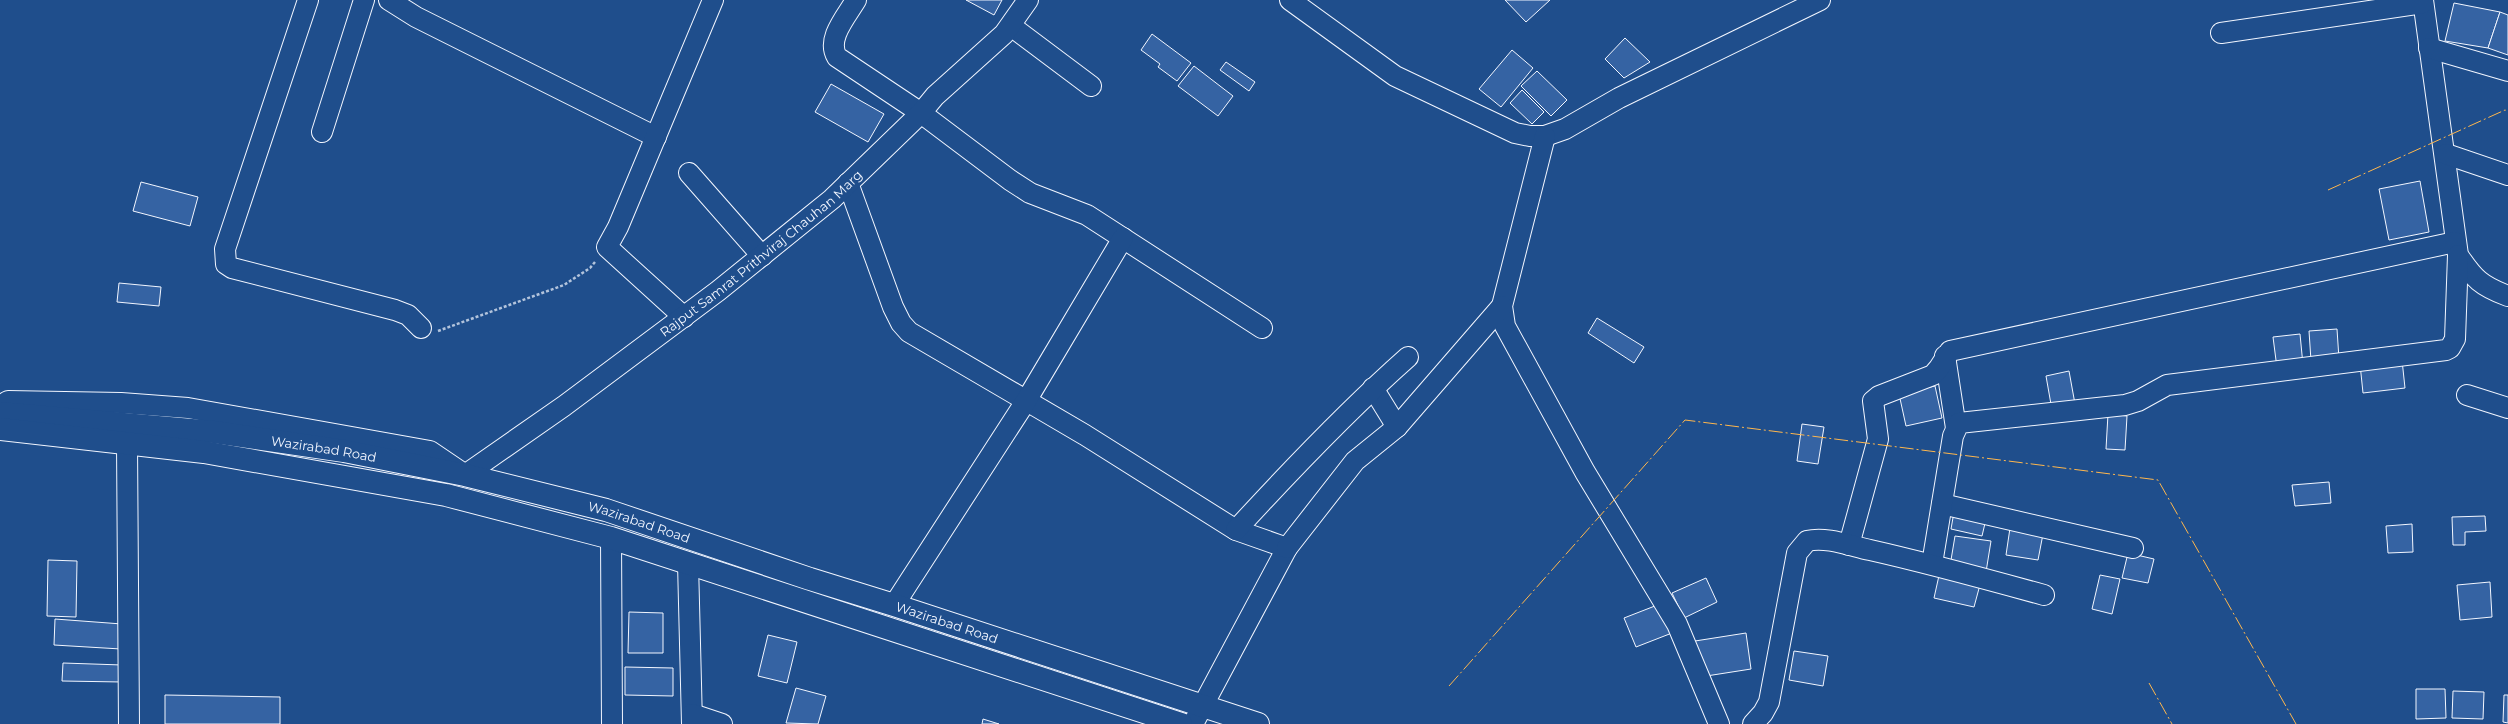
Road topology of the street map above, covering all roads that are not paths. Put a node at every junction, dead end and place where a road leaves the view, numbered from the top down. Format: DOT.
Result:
graph roads {
  1 [pos="308,0"];
  2 [pos="364,0"];
  3 [pos="389,0"];
  4 [pos="713,0"];
  5 [pos="856,0"];
  6 [pos="1028,0"];
  7 [pos="1290,0"];
  8 [pos="1820,0"];
  9 [pos="2423,2"];
  10 [pos="1011,26"];
  11 [pos="2221,33"];
  12 [pos="2429,48"];
  13 [pos="2508,70"];
  14 [pos="1091,86"];
  15 [pos="921,113"];
  16 [pos="322,132"];
  17 [pos="656,136"];
  18 [pos="1545,136"];
  19 [pos="2446,154"];
  20 [pos="688,173"];
  21 [pos="2508,175"];
  22 [pos="848,183"];
  23 [pos="1123,238"];
  24 [pos="2456,248"];
  25 [pos="762,256"];
  26 [pos="2508,296"];
  27 [pos="1502,306"];
  28 [pos="684,317"];
  29 [pos="421,328"];
  30 [pos="1262,328"];
  31 [pos="1945,356"];
  32 [pos="1408,357"];
  33 [pos="1373,388"];
  34 [pos="2467,395"];
  35 [pos="1026,401"];
  36 [pos="0,406"];
  37 [pos="2508,408"];
  38 [pos="0,412"];
  39 [pos="1397,427"];
  40 [pos="1956,428"];
  41 [pos="0,430"];
  42 [pos="127,444"];
  43 [pos="465,475"];
  44 [pos="463,500"];
  45 [pos="1942,504"];
  46 [pos="1236,530"];
  47 [pos="611,538"];
  48 [pos="1849,545"];
  49 [pos="1287,548"];
  50 [pos="2133,548"];
  51 [pos="688,563"];
  52 [pos="1932,564"];
  53 [pos="2044,595"];
  54 [pos="894,604"];
  55 [pos="1158,692"];
  56 [pos="1197,715"];
  57 [pos="692,719"];
  58 [pos="1157,720"];
  59 [pos="129,724"];
  60 [pos="612,724"];
  61 [pos="722,724"];
  62 [pos="1181,724"];
  63 [pos="1258,724"];
  64 [pos="1719,724"];
  65 [pos="1753,724"];
  1 -- 29 [label="street"];
  2 -- 16 [label="street"];
  3 -- 17 [label="street"];
  4 -- 17 [label="street"];
  5 -- 15 [label="street"];
  6 -- 10 [label="street, Rajput Samrat Prithviraj Chauhan Marg"];
  7 -- 18 [label="street"];
  8 -- 18 [label="street"];
  9 -- 11 [label="street"];
  9 -- 12 [label="street"];
  10 -- 14 [label="street"];
  10 -- 15 [label="street, Rajput Samrat Prithviraj Chauhan Marg"];
  12 -- 13 [label="street"];
  12 -- 19 [label="street"];
  15 -- 22 [label="street, Rajput Samrat Prithviraj Chauhan Marg"];
  15 -- 23 [label="street"];
  17 -- 28 [label="street"];
  18 -- 27 [label="street"];
  19 -- 21 [label="street"];
  19 -- 24 [label="street"];
  20 -- 25 [label="street"];
  22 -- 25 [label="street, Rajput Samrat Prithviraj Chauhan Marg"];
  22 -- 35 [label="street"];
  23 -- 30 [label="street"];
  23 -- 35 [label="street"];
  24 -- 26 [label="street"];
  24 -- 31 [label="street"];
  24 -- 40 [label="street"];
  25 -- 28 [label="street, Rajput Samrat Prithviraj Chauhan Marg"];
  27 -- 39 [label="street"];
  27 -- 64 [label="street"];
  28 -- 43 [label="street, Rajput Samrat Prithviraj Chauhan Marg"];
  31 -- 40 [label="street"];
  31 -- 48 [label="street"];
  32 -- 33 [label="street"];
  33 -- 39 [label="street"];
  33 -- 46 [label="street"];
  34 -- 37 [label="street"];
  35 -- 46 [label="street"];
  35 -- 54 [label="street"];
  36 -- 43 [label="street"];
  38 -- 43 [label="highway, Wazirabad Road"];
  39 -- 49 [label="street"];
  40 -- 45 [label="street"];
  41 -- 42 [label="highway, Wazirabad Road"];
  42 -- 44 [label="highway, Wazirabad Road"];
  42 -- 59 [label="street"];
  43 -- 44 [label="street"];
  43 -- 54 [label="highway, Wazirabad Road"];
  44 -- 47 [label="highway, Wazirabad Road"];
  45 -- 50 [label="street"];
  45 -- 52 [label="street"];
  46 -- 49 [label="street"];
  47 -- 51 [label="highway, Wazirabad Road"];
  47 -- 60 [label="street"];
  48 -- 52 [label="street"];
  48 -- 65 [label="street"];
  49 -- 56 [label="street"];
  51 -- 57 [label="street"];
  51 -- 58 [label="highway, Wazirabad Road"];
  52 -- 53 [label="street"];
  54 -- 55 [label="highway, Wazirabad Road"];
  55 -- 56 [label="highway, Wazirabad Road"];
  55 -- 58 [label="street"];
  56 -- 63 [label="highway, Wazirabad Road"];
  57 -- 61 [label="street"];
  58 -- 62 [label="highway, Wazirabad Road"];
}
